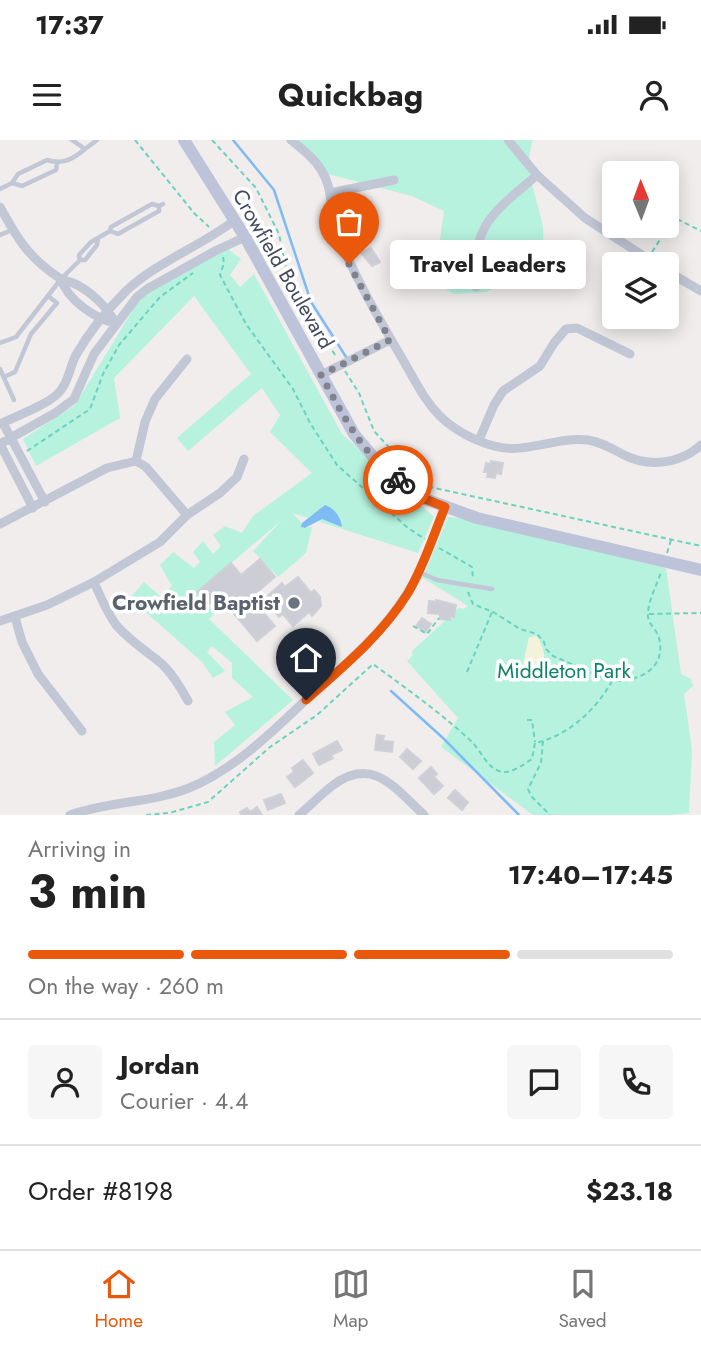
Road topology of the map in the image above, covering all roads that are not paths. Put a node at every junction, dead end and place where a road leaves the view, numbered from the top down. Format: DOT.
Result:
graph roads {
  1 [pos="72,140"];
  2 [pos="97,140"];
  3 [pos="184,140"];
  4 [pos="291,140"];
  5 [pos="508,140"];
  6 [pos="85,149"];
  7 [pos="57,163"];
  8 [pos="537,175"];
  9 [pos="394,180"];
  10 [pos="12,183"];
  11 [pos="0,189"];
  12 [pos="330,193"];
  13 [pos="0,206"];
  14 [pos="235,220"];
  15 [pos="12,229"];
  16 [pos="110,232"];
  17 [pos="0,235"];
  18 [pos="245,237"];
  19 [pos="637,252"];
  20 [pos="679,278"];
  21 [pos="61,279"];
  22 [pos="476,287"];
  23 [pos="701,291"];
  24 [pos="48,296"];
  25 [pos="109,310"];
  26 [pos="102,320"];
  27 [pos="116,324"];
  28 [pos="31,334"];
  29 [pos="16,337"];
  30 [pos="390,340"];
  31 [pos="0,343"];
  32 [pos="630,354"];
  33 [pos="187,359"];
  34 [pos="0,369"];
  35 [pos="321,375"];
  36 [pos="4,377"];
  37 [pos="13,400"];
  38 [pos="1,424"];
  39 [pos="11,438"];
  40 [pos="480,440"];
  41 [pos="0,444"];
  42 [pos="701,445"];
  43 [pos="244,459"];
  44 [pos="136,461"];
  45 [pos="45,502"];
  46 [pos="445,507"];
  47 [pos="33,508"];
  48 [pos="187,515"];
  49 [pos="0,524"];
  50 [pos="701,568"];
  51 [pos="419,572"];
  52 [pos="94,582"];
  53 [pos="492,589"];
  54 [pos="15,617"];
  55 [pos="0,621"];
  56 [pos="188,701"];
  57 [pos="82,731"];
  58 [pos="92,812"];
  59 [pos="72,815"];
  60 [pos="299,815"];
  61 [pos="424,815"];
  1 -- 6 [label="lane"];
  2 -- 6 [label="lane"];
  3 -- 14 [label="main road, Crowfield Boulevard"];
  4 -- 12 [label="street"];
  5 -- 8 [label="street"];
  6 -- 7 [label="lane"];
  7 -- 10 [label="lane"];
  7 -- 10 [label="lane"];
  8 -- 19 [label="street"];
  8 -- 22 [label="street"];
  9 -- 12 [label="street"];
  10 -- 11 [label="lane"];
  12 -- 30 [label="street"];
  13 -- 15 [label="street"];
  14 -- 18 [label="main road, Crowfield Boulevard"];
  14 -- 25 [label="street"];
  15 -- 17 [label="lane"];
  15 -- 21 [label="street"];
  16 -- 16 [label="lane"];
  16 -- 21 [label="lane"];
  18 -- 27 [label="street"];
  18 -- 35 [label="main road, Crowfield Boulevard"];
  20 -- 23 [label="street"];
  21 -- 24 [label="lane"];
  21 -- 25 [label="street"];
  21 -- 26 [label="street"];
  24 -- 28 [label="lane"];
  24 -- 29 [label="lane"];
  25 -- 26 [label="street"];
  25 -- 27 [label="street"];
  26 -- 27 [label="street"];
  26 -- 38 [label="street"];
  27 -- 39 [label="street"];
  28 -- 29 [label="lane"];
  28 -- 36 [label="lane"];
  29 -- 31 [label="lane"];
  30 -- 35 [label="street"];
  30 -- 40 [label="street"];
  32 -- 40 [label="street"];
  33 -- 44 [label="street"];
  34 -- 36 [label="lane"];
  35 -- 46 [label="main road, Crowfield Boulevard"];
  36 -- 37 [label="lane"];
  38 -- 39 [label="street"];
  39 -- 41 [label="street"];
  39 -- 45 [label="street"];
  40 -- 42 [label="street"];
  41 -- 47 [label="street"];
  43 -- 48 [label="street"];
  44 -- 45 [label="street"];
  44 -- 48 [label="street"];
  45 -- 47 [label="street"];
  46 -- 50 [label="main road, Crowfield Boulevard"];
  46 -- 51 [label="street"];
  47 -- 49 [label="street"];
  48 -- 52 [label="street"];
  51 -- 53 [label="lane"];
  51 -- 58 [label="street"];
  52 -- 54 [label="street"];
  52 -- 56 [label="street"];
  54 -- 55 [label="street"];
  54 -- 57 [label="street"];
  58 -- 59 [label="street"];
  60 -- 61 [label="street"];
}
